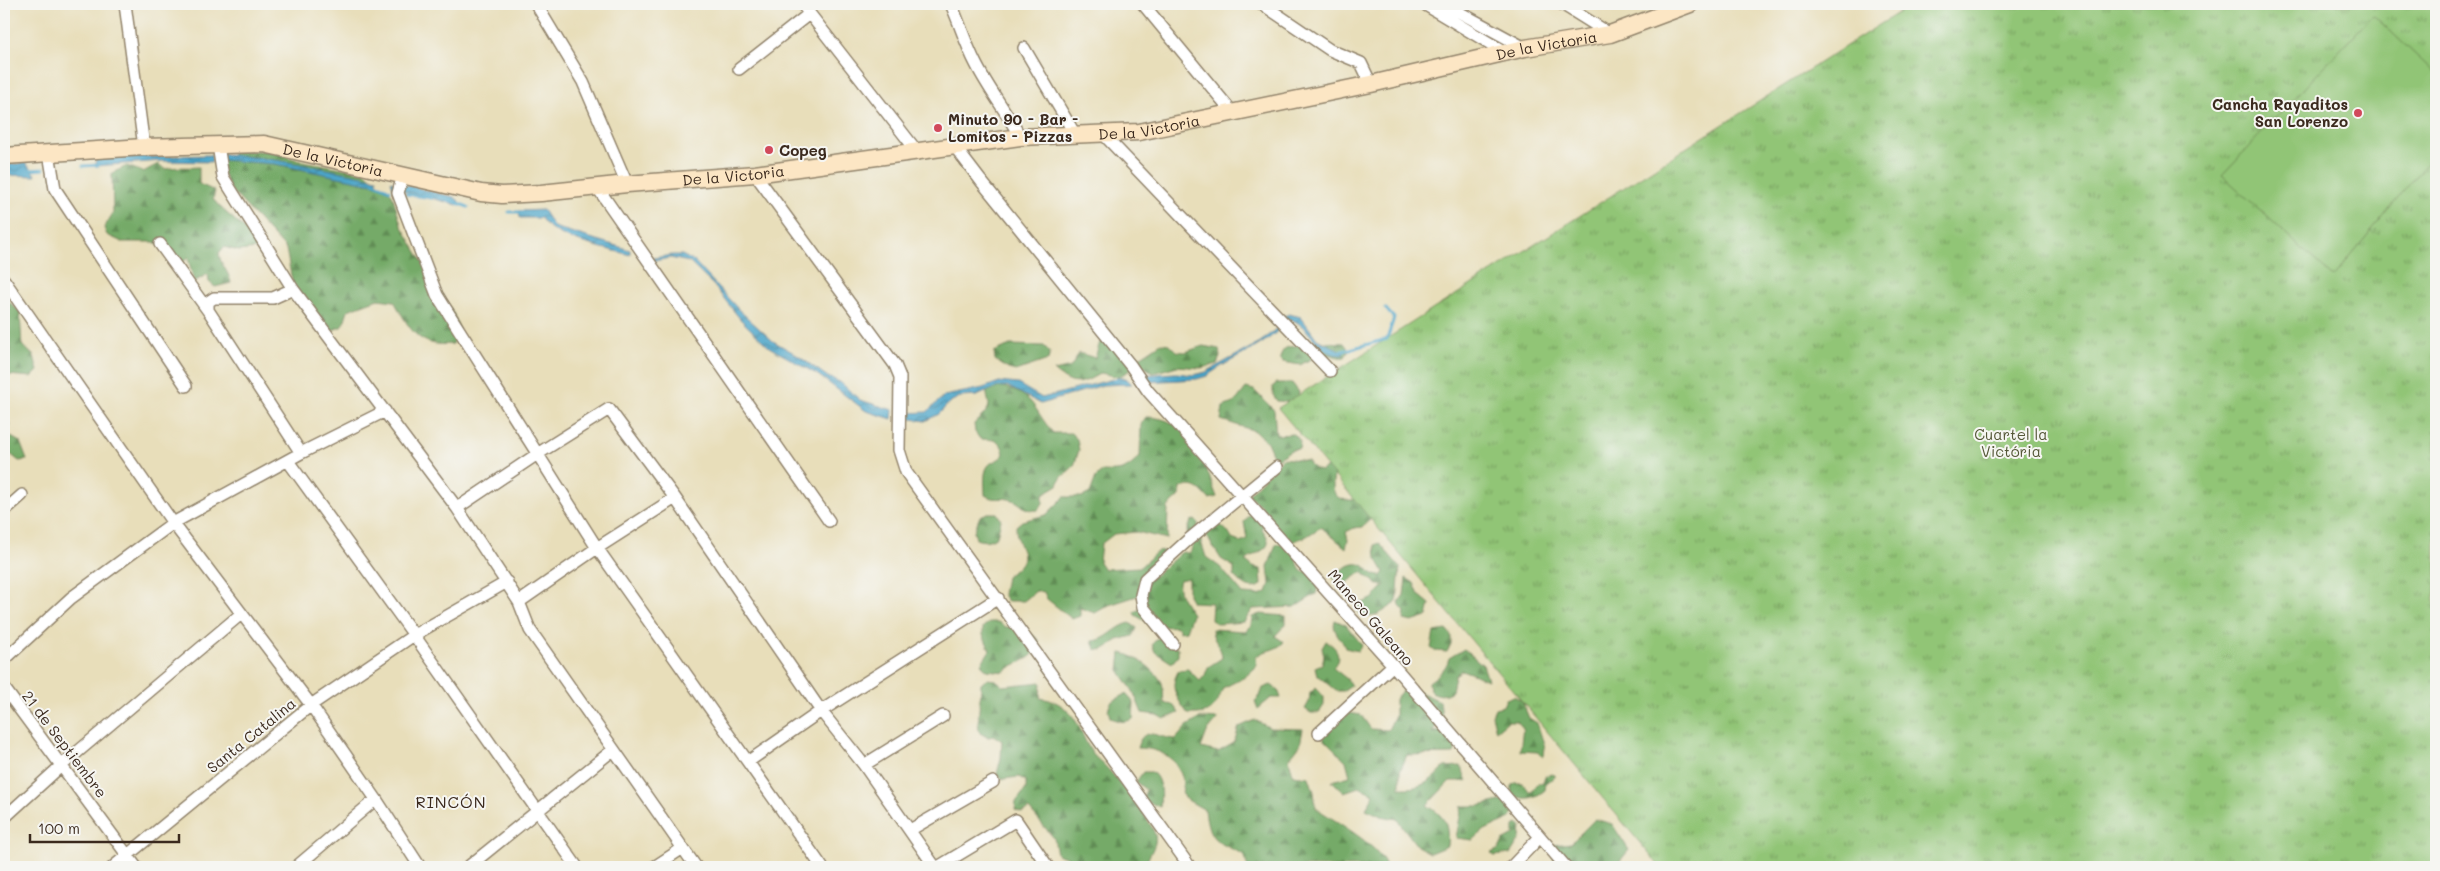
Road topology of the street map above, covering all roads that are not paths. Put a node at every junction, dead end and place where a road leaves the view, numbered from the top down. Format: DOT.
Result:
graph roads {
  1 [pos="125,4"];
  2 [pos="536,4"];
  3 [pos="802,4"];
  4 [pos="951,4"];
  5 [pos="1143,4"];
  6 [pos="1262,4"];
  7 [pos="1424,4"];
  8 [pos="1444,4"];
  9 [pos="1562,4"];
  10 [pos="1690,4"];
  11 [pos="809,14"];
  12 [pos="1610,34"];
  13 [pos="1024,48"];
  14 [pos="1525,48"];
  15 [pos="1506,53"];
  16 [pos="739,69"];
  17 [pos="1370,84"];
  18 [pos="1234,112"];
  19 [pos="1104,135"];
  20 [pos="1076,136"];
  21 [pos="1020,137"];
  22 [pos="218,145"];
  23 [pos="144,147"];
  24 [pos="956,147"];
  25 [pos="916,150"];
  26 [pos="49,153"];
  27 [pos="4,156"];
  28 [pos="755,174"];
  29 [pos="403,175"];
  30 [pos="627,184"];
  31 [pos="597,187"];
  32 [pos="160,244"];
  33 [pos="4,280"];
  34 [pos="294,289"];
  35 [pos="209,312"];
  36 [pos="1330,371"];
  37 [pos="186,386"];
  38 [pos="385,411"];
  39 [pos="301,453"];
  40 [pos="539,453"];
  41 [pos="288,461"];
  42 [pos="1277,467"];
  43 [pos="22,495"];
  44 [pos="1242,496"];
  45 [pos="675,498"];
  46 [pos="457,508"];
  47 [pos="4,511"];
  48 [pos="829,521"];
  49 [pos="173,523"];
  50 [pos="597,548"];
  51 [pos="507,582"];
  52 [pos="998,598"];
  53 [pos="520,602"];
  54 [pos="242,614"];
  55 [pos="414,635"];
  56 [pos="1173,644"];
  57 [pos="4,660"];
  58 [pos="1393,665"];
  59 [pos="4,688"];
  60 [pos="311,705"];
  61 [pos="821,711"];
  62 [pos="943,716"];
  63 [pos="1319,733"];
  64 [pos="613,750"];
  65 [pos="748,761"];
  66 [pos="62,765"];
  67 [pos="864,765"];
  68 [pos="993,782"];
  69 [pos="376,799"];
  70 [pos="537,810"];
  71 [pos="4,818"];
  72 [pos="910,830"];
  73 [pos="1540,837"];
  74 [pos="683,848"];
  75 [pos="127,854"];
  76 [pos="113,867"];
  77 [pos="136,867"];
  78 [pos="296,867"];
  79 [pos="420,867"];
  80 [pos="468,867"];
  81 [pos="577,867"];
  82 [pos="654,867"];
  83 [pos="696,867"];
  84 [pos="822,867"];
  85 [pos="936,867"];
  86 [pos="1048,867"];
  87 [pos="1190,867"];
  88 [pos="1511,867"];
  89 [pos="1566,867"];
  1 -- 23 [label="street"];
  2 -- 30 [label="street"];
  3 -- 11 [label="street"];
  4 -- 21 [label="street"];
  5 -- 18 [label="street"];
  6 -- 17 [label="street"];
  7 -- 15 [label="street"];
  8 -- 14 [label="street"];
  9 -- 12 [label="street"];
  10 -- 12 [label="main road, De la Victoria"];
  11 -- 16 [label="street"];
  11 -- 25 [label="street"];
  12 -- 14 [label="main road, De la Victoria"];
  13 -- 20 [label="street"];
  14 -- 15 [label="main road, De la Victoria"];
  15 -- 17 [label="main road, De la Victoria"];
  17 -- 18 [label="main road, De la Victoria"];
  18 -- 19 [label="main road, De la Victoria"];
  19 -- 20 [label="main road, De la Victoria"];
  19 -- 36 [label="street"];
  20 -- 21 [label="main road, De la Victoria"];
  21 -- 24 [label="main road, De la Victoria"];
  22 -- 23 [label="main road, De la Victoria"];
  22 -- 29 [label="main road, De la Victoria"];
  22 -- 34 [label="street"];
  23 -- 26 [label="main road, De la Victoria"];
  24 -- 25 [label="main road, De la Victoria"];
  24 -- 44 [label="street, Maneco Galeano"];
  25 -- 28 [label="main road, De la Victoria"];
  26 -- 27 [label="main road, De la Victoria"];
  26 -- 37 [label="street"];
  28 -- 30 [label="main road, De la Victoria"];
  28 -- 52 [label="street"];
  29 -- 31 [label="main road, De la Victoria"];
  29 -- 40 [label="street"];
  30 -- 31 [label="main road, De la Victoria"];
  31 -- 48 [label="street"];
  32 -- 35 [label="street"];
  33 -- 49 [label="street"];
  34 -- 35 [label="street"];
  34 -- 38 [label="street"];
  35 -- 39 [label="street"];
  38 -- 39 [label="street"];
  38 -- 46 [label="street"];
  39 -- 41 [label="street"];
  40 -- 45 [label="street"];
  40 -- 46 [label="street"];
  40 -- 50 [label="street"];
  41 -- 49 [label="street"];
  41 -- 55 [label="street"];
  42 -- 44 [label="street"];
  43 -- 47 [label="street"];
  44 -- 56 [label="street"];
  44 -- 58 [label="street, Maneco Galeano"];
  45 -- 50 [label="street"];
  45 -- 61 [label="street"];
  46 -- 51 [label="street"];
  49 -- 54 [label="street"];
  49 -- 57 [label="street"];
  50 -- 53 [label="street"];
  50 -- 65 [label="street"];
  51 -- 53 [label="street"];
  51 -- 55 [label="street, Santa Catalina"];
  52 -- 61 [label="street"];
  52 -- 87 [label="street"];
  53 -- 64 [label="street"];
  54 -- 60 [label="street"];
  54 -- 66 [label="street"];
  55 -- 60 [label="street, Santa Catalina"];
  55 -- 70 [label="street"];
  58 -- 63 [label="street"];
  58 -- 73 [label="street, Maneco Galeano"];
  59 -- 66 [label="street, 21 de Septiembre"];
  60 -- 69 [label="street"];
  60 -- 75 [label="street, Santa Catalina"];
  61 -- 65 [label="street"];
  61 -- 67 [label="street"];
  62 -- 67 [label="street"];
  64 -- 70 [label="street"];
  64 -- 74 [label="street"];
  65 -- 84 [label="street"];
  66 -- 71 [label="street"];
  66 -- 75 [label="street, 21 de Septiembre"];
  67 -- 72 [label="street"];
  68 -- 72 [label="street"];
  69 -- 78 [label="street"];
  69 -- 79 [label="street"];
  70 -- 80 [label="street"];
  70 -- 81 [label="street"];
  72 -- 85 [label="street"];
  73 -- 88 [label="street"];
  73 -- 89 [label="street, Maneco Galeano"];
  74 -- 82 [label="street"];
  74 -- 83 [label="street"];
  75 -- 76 [label="street, Santa Catalina"];
  75 -- 77 [label="street, 21 de Septiembre"];
  85 -- 86 [label="street"];
}
